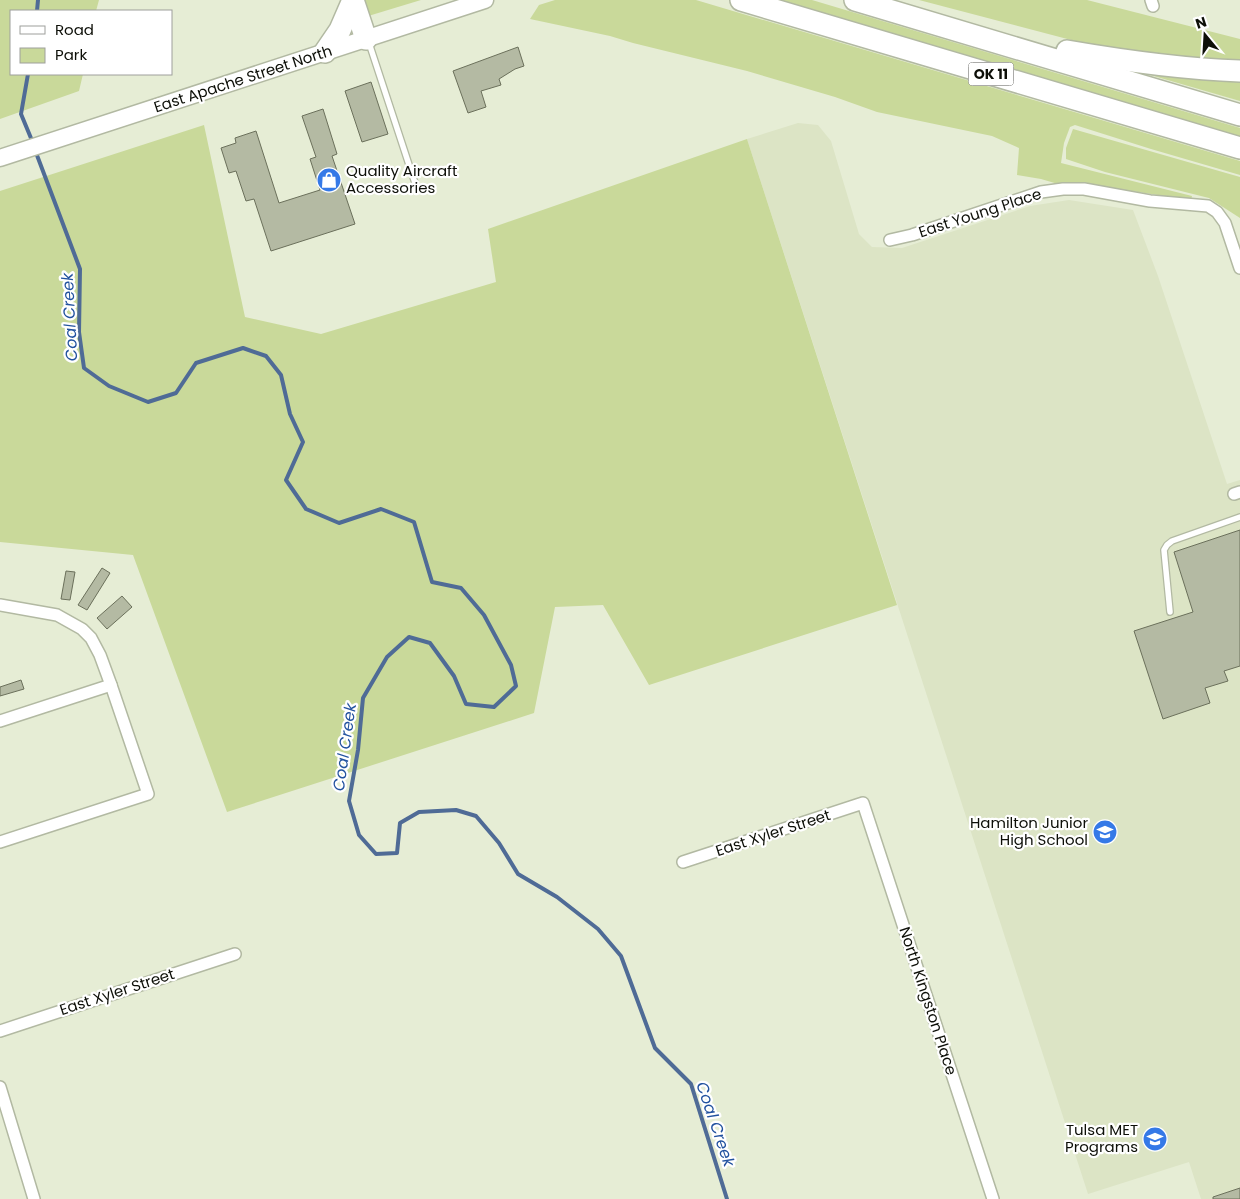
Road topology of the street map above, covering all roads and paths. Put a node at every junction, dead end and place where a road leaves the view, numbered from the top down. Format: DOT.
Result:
graph roads {
  1 [pos="353,0"];
  2 [pos="485,0"];
  3 [pos="741,0"];
  4 [pos="855,0"];
  5 [pos="973,36"];
  6 [pos="367,39"];
  7 [pos="325,52"];
  8 [pos="1240,71"];
  9 [pos="1240,115"];
  10 [pos="1240,148"];
  11 [pos="0,158"];
  12 [pos="416,186"];
  13 [pos="890,240"];
  14 [pos="1240,268"];
  15 [pos="1240,517"];
  16 [pos="0,605"];
  17 [pos="1170,612"];
  18 [pos="111,685"];
  19 [pos="0,721"];
  20 [pos="863,803"];
  21 [pos="0,842"];
  22 [pos="683,862"];
  23 [pos="235,954"];
  24 [pos="0,1031"];
  25 [pos="0,1086"];
  26 [pos="34,1199"];
  27 [pos="993,1199"];
  1 -- 6 [label="highway"];
  1 -- 7 [label="highway"];
  2 -- 6 [label="main road, East Apache Street North"];
  3 -- 10 [label="highway, OK 11"];
  4 -- 5 [label="highway, OK 11"];
  5 -- 8 [label="highway"];
  5 -- 9 [label="highway, OK 11"];
  6 -- 7 [label="main road, East Apache Street North"];
  6 -- 12 [label="lane"];
  7 -- 11 [label="main road, East Apache Street North"];
  13 -- 14 [label="street, East Young Place"];
  15 -- 17 [label="lane"];
  16 -- 18 [label="street"];
  18 -- 19 [label="street"];
  18 -- 21 [label="street"];
  20 -- 22 [label="street, East Xyler Street"];
  20 -- 27 [label="street, North Kingston Place"];
  23 -- 24 [label="street, East Xyler Street"];
  25 -- 26 [label="street"];
}
